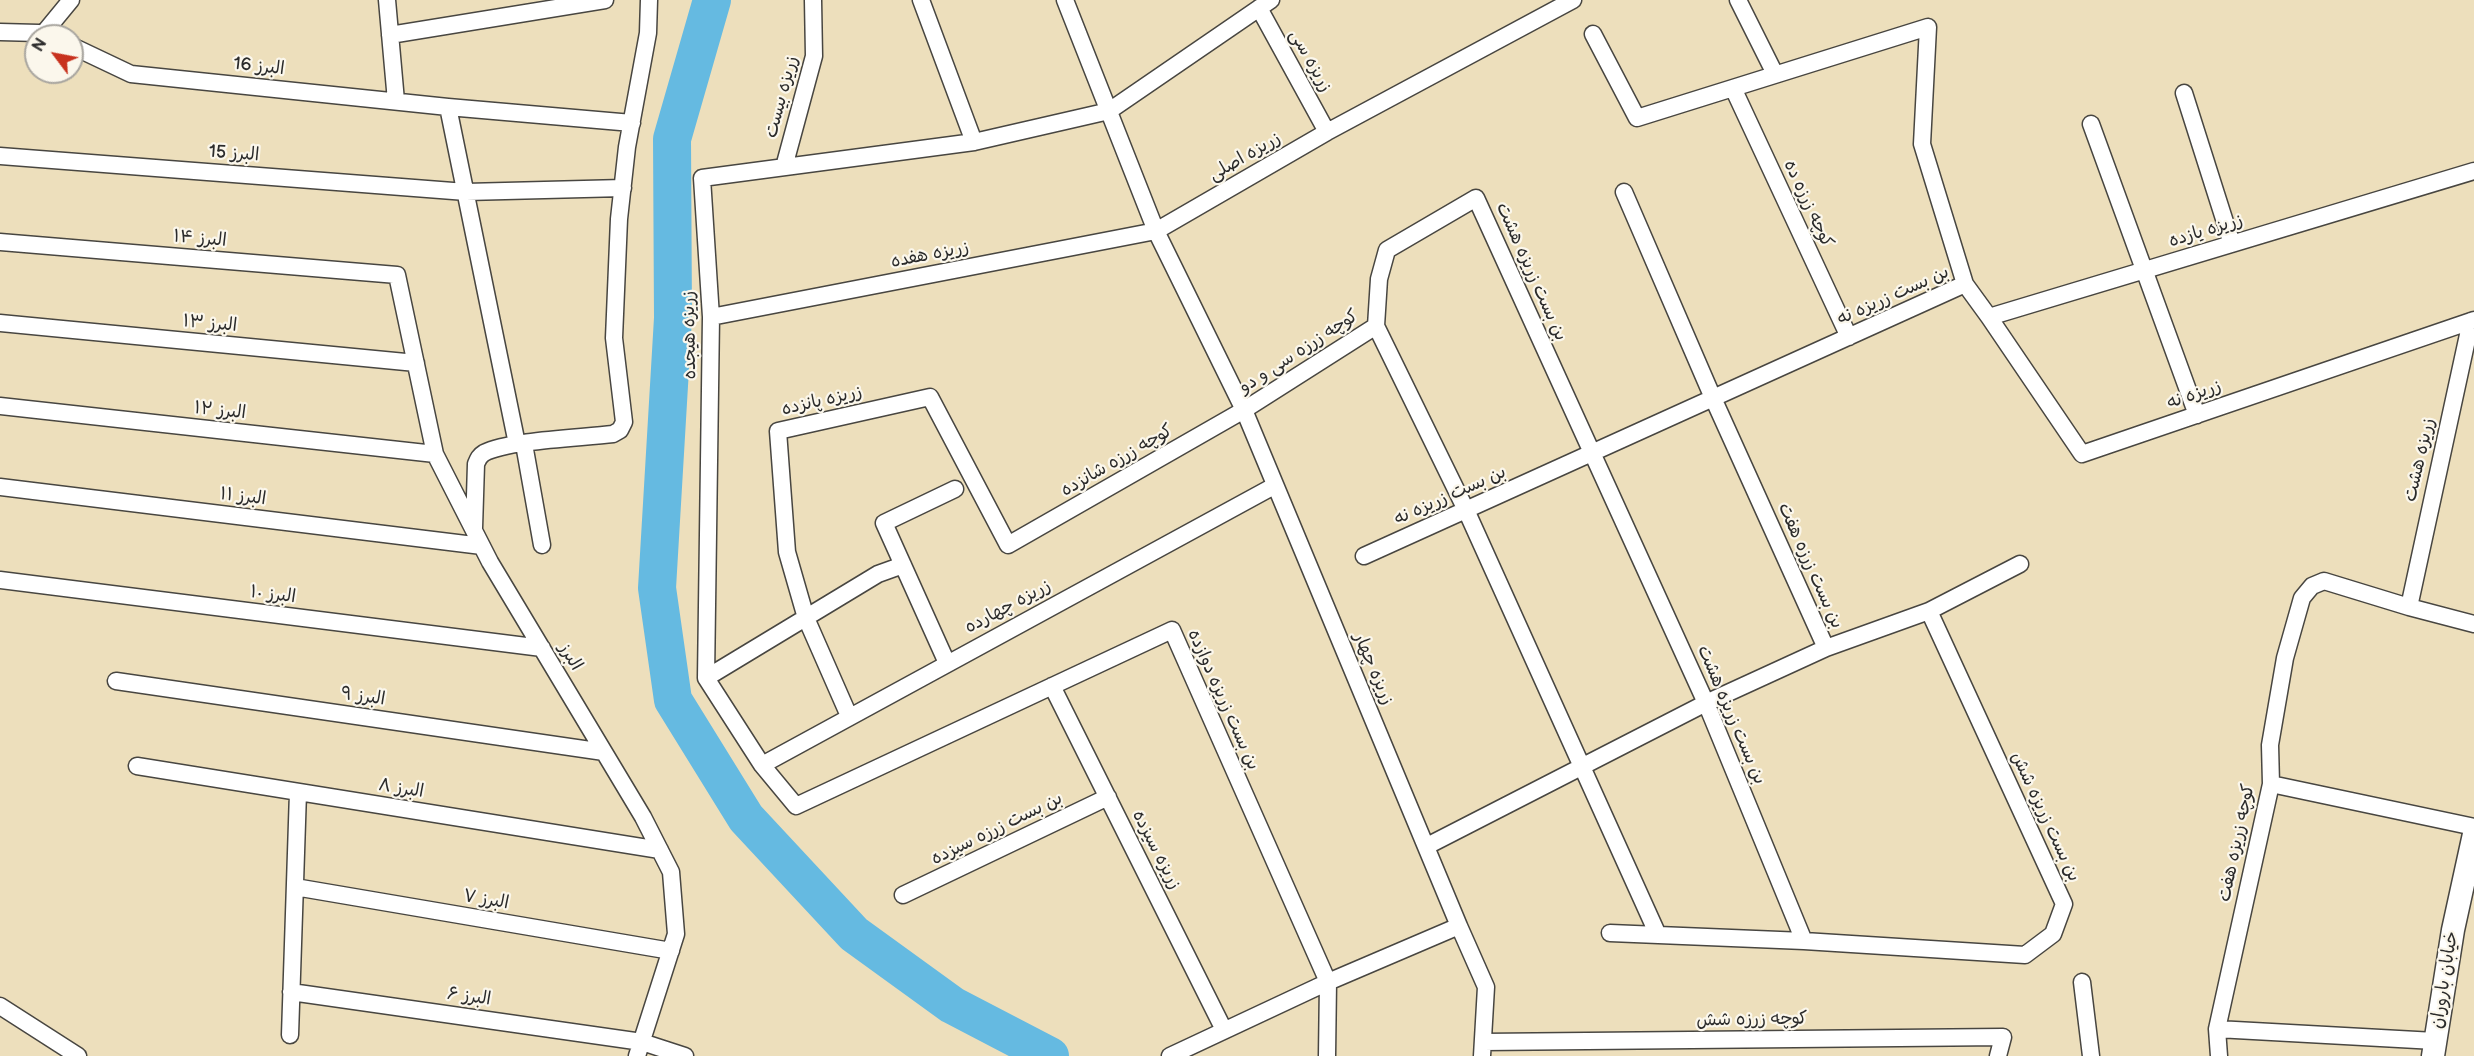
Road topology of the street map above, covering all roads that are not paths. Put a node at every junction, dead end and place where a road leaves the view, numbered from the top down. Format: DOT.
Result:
graph roads {
  1 [pos="71,0"];
  2 [pos="387,0"];
  3 [pos="605,0"];
  4 [pos="649,0"];
  5 [pos="813,0"];
  6 [pos="921,0"];
  7 [pos="1065,0"];
  8 [pos="1574,0"];
  9 [pos="1738,0"];
  10 [pos="1265,4"];
  11 [pos="53,24"];
  12 [pos="0,32"];
  13 [pos="24,34"];
  14 [pos="1593,34"];
  15 [pos="390,35"];
  16 [pos="84,52"];
  17 [pos="1775,74"];
  18 [pos="1733,88"];
  19 [pos="2184,93"];
  20 [pos="396,101"];
  21 [pos="448,107"];
  22 [pos="1109,111"];
  23 [pos="632,123"];
  24 [pos="2091,124"];
  25 [pos="1327,132"];
  26 [pos="974,142"];
  27 [pos="0,156"];
  28 [pos="784,167"];
  29 [pos="2474,171"];
  30 [pos="623,188"];
  31 [pos="466,192"];
  32 [pos="1624,192"];
  33 [pos="1156,231"];
  34 [pos="0,242"];
  35 [pos="2232,244"];
  36 [pos="2145,270"];
  37 [pos="397,275"];
  38 [pos="1965,284"];
  39 [pos="711,317"];
  40 [pos="1989,317"];
  41 [pos="2473,321"];
  42 [pos="0,323"];
  43 [pos="1376,326"];
  44 [pos="1849,337"];
  45 [pos="416,363"];
  46 [pos="1713,398"];
  47 [pos="0,406"];
  48 [pos="1244,410"];
  49 [pos="2197,414"];
  50 [pos="521,444"];
  51 [pos="1592,453"];
  52 [pos="435,454"];
  53 [pos="1274,486"];
  54 [pos="0,487"];
  55 [pos="954,489"];
  56 [pos="1466,510"];
  57 [pos="474,529"];
  58 [pos="542,545"];
  59 [pos="1008,545"];
  60 [pos="482,546"];
  61 [pos="1365,556"];
  62 [pos="2020,564"];
  63 [pos="903,565"];
  64 [pos="0,580"];
  65 [pos="2409,607"];
  66 [pos="1929,611"];
  67 [pos="806,618"];
  68 [pos="2474,624"];
  69 [pos="542,648"];
  70 [pos="1826,648"];
  71 [pos="947,663"];
  72 [pos="706,678"];
  73 [pos="116,681"];
  74 [pos="1052,686"];
  75 [pos="1706,703"];
  76 [pos="849,716"];
  77 [pos="604,752"];
  78 [pos="762,765"];
  79 [pos="1582,765"];
  80 [pos="136,766"];
  81 [pos="2271,784"];
  82 [pos="298,792"];
  83 [pos="1108,798"];
  84 [pos="2473,839"];
  85 [pos="1427,846"];
  86 [pos="660,850"];
  87 [pos="295,886"];
  88 [pos="903,895"];
  89 [pos="1459,926"];
  90 [pos="1610,933"];
  91 [pos="1658,935"];
  92 [pos="1804,941"];
  93 [pos="670,951"];
  94 [pos="1328,982"];
  95 [pos="2082,982"];
  96 [pos="291,992"];
  97 [pos="0,1006"];
  98 [pos="2217,1029"];
  99 [pos="1224,1030"];
  100 [pos="290,1035"];
  101 [pos="2434,1048"];
  102 [pos="640,1049"];
  103 [pos="1483,1049"];
  104 [pos="78,1056"];
  105 [pos="685,1056"];
  106 [pos="1170,1056"];
  107 [pos="1327,1056"];
  108 [pos="1998,1056"];
  109 [pos="2091,1056"];
  110 [pos="2219,1056"];
  1 -- 11 [label="street"];
  2 -- 15 [label="street"];
  3 -- 15 [label="street"];
  4 -- 23 [label="street"];
  5 -- 28 [label="street, زریزه بیست"];
  6 -- 26 [label="street"];
  7 -- 22 [label="street"];
  8 -- 25 [label="street, زریزه اصلی"];
  9 -- 17 [label="street"];
  10 -- 22 [label="street"];
  10 -- 25 [label="street, زریزه سی"];
  12 -- 13 [label="street"];
  14 -- 18 [label="street, بن بست زریزه نه"];
  15 -- 20 [label="street"];
  16 -- 20 [label="street, البرز 16"];
  17 -- 18 [label="street, بن بست زریزه نه"];
  17 -- 38 [label="street, بن بست زریزه نه"];
  18 -- 44 [label="street, کوچه زرزه ده"];
  19 -- 35 [label="street"];
  20 -- 21 [label="street, البرز 16"];
  21 -- 23 [label="street, البرز 16"];
  21 -- 31 [label="street"];
  22 -- 26 [label="street, زریزه هیجده"];
  22 -- 33 [label="street"];
  23 -- 30 [label="street"];
  24 -- 36 [label="street"];
  25 -- 33 [label="street, زریزه اصلی"];
  26 -- 28 [label="street, زریزه هیجده"];
  27 -- 31 [label="street, البرز 15"];
  28 -- 39 [label="street, زریزه هیجده"];
  29 -- 35 [label="street, زریزه یازده"];
  30 -- 31 [label="street, البرز 15"];
  30 -- 50 [label="street"];
  31 -- 50 [label="street"];
  32 -- 46 [label="street, بن بست زرزه هفت"];
  33 -- 39 [label="street, زریزه هفده"];
  33 -- 48 [label="street, زریزه چهار"];
  34 -- 37 [label="street, البرز ۱۴"];
  35 -- 36 [label="street, زریزه یازده"];
  36 -- 40 [label="street, زریزه یازده"];
  36 -- 49 [label="street"];
  37 -- 45 [label="street, البرز"];
  38 -- 40 [label="street"];
  38 -- 44 [label="street, بن بست زریزه نه"];
  39 -- 72 [label="street, زریزه هیجده"];
  40 -- 49 [label="street, زریزه نه"];
  41 -- 49 [label="street, زریزه نه"];
  41 -- 65 [label="street, زریزه هشت"];
  42 -- 45 [label="street, البرز ۱۳"];
  43 -- 48 [label="street, کوچه زرزه سی و دو"];
  43 -- 51 [label="street, بن بست زریزه هشت"];
  43 -- 56 [label="street, بن بست زریزه هشت"];
  44 -- 46 [label="street, بن بست زریزه نه"];
  45 -- 52 [label="street, البرز"];
  46 -- 51 [label="street, بن بست زریزه نه"];
  46 -- 70 [label="street, بن بست زرزه هفت"];
  47 -- 52 [label="street, البرز ۱۲"];
  48 -- 53 [label="street, زریزه چهار"];
  48 -- 59 [label="street, کوچه زرزه شانزده"];
  50 -- 57 [label="street"];
  50 -- 58 [label="street"];
  51 -- 56 [label="street, بن بست زریزه نه"];
  51 -- 75 [label="street, بن بست زریزه هشت"];
  52 -- 57 [label="street, البرز"];
  53 -- 71 [label="street, زریزه چهارده"];
  53 -- 85 [label="street, زریزه چهار"];
  54 -- 60 [label="street, البرز ۱۱"];
  55 -- 63 [label="street"];
  56 -- 61 [label="street, بن بست زریزه نه"];
  56 -- 79 [label="street, بن بست زریزه هشت"];
  57 -- 60 [label="street, البرز"];
  59 -- 67 [label="street, زریزه پانزده"];
  60 -- 69 [label="street, البرز"];
  62 -- 66 [label="street"];
  63 -- 67 [label="street"];
  63 -- 71 [label="street"];
  64 -- 69 [label="street, البرز ۱۰"];
  65 -- 68 [label="street, کوچه زریزه هفت"];
  65 -- 81 [label="street, کوچه زریزه هفت"];
  66 -- 70 [label="street"];
  66 -- 92 [label="street, بن بست زریزه شش"];
  67 -- 72 [label="street"];
  67 -- 76 [label="street, زریزه پانزده"];
  69 -- 77 [label="street, البرز"];
  70 -- 75 [label="street, بن بست زرزه هفت"];
  71 -- 76 [label="street, زریزه چهارده"];
  72 -- 78 [label="street, بن بست زریزه دوازده"];
  73 -- 77 [label="street, البرز ۹"];
  74 -- 78 [label="street, بن بست زریزه دوازده"];
  74 -- 83 [label="street, زریزه سیزده"];
  74 -- 94 [label="street, بن بست زریزه دوازده"];
  75 -- 79 [label="street, بن بست زرزه هفت"];
  75 -- 92 [label="street, بن بست زریزه هشت"];
  76 -- 78 [label="street, زریزه چهارده"];
  77 -- 86 [label="street, البرز"];
  79 -- 85 [label="street, بن بست زرزه هفت"];
  79 -- 91 [label="street, بن بست زریزه هشت"];
  80 -- 82 [label="street, البرز ۸"];
  81 -- 84 [label="street"];
  81 -- 98 [label="street, کوچه زریزه هفت"];
  82 -- 86 [label="street, البرز ۸"];
  82 -- 87 [label="street"];
  83 -- 88 [label="street, بن بست زرزه سیزده"];
  83 -- 99 [label="street, زریزه سیزده"];
  84 -- 101 [label="main road, خیابان باروران"];
  85 -- 89 [label="street, زریزه چهار"];
  86 -- 93 [label="street, البرز"];
  87 -- 93 [label="street, البرز ۷"];
  87 -- 96 [label="street"];
  89 -- 94 [label="street"];
  89 -- 103 [label="street, زریزه چهار"];
  90 -- 91 [label="street"];
  91 -- 92 [label="street"];
  93 -- 102 [label="street, البرز"];
  94 -- 99 [label="street"];
  94 -- 107 [label="street"];
  95 -- 109 [label="street"];
  96 -- 100 [label="street"];
  96 -- 102 [label="street, البرز ۶"];
  97 -- 104 [label="street"];
  98 -- 101 [label="street"];
  98 -- 110 [label="street, کوچه زریزه هفت"];
  99 -- 106 [label="street"];
  102 -- 105 [label="street, البرز ۶"];
  103 -- 108 [label="street, کوچه زرزه شش"];
}
